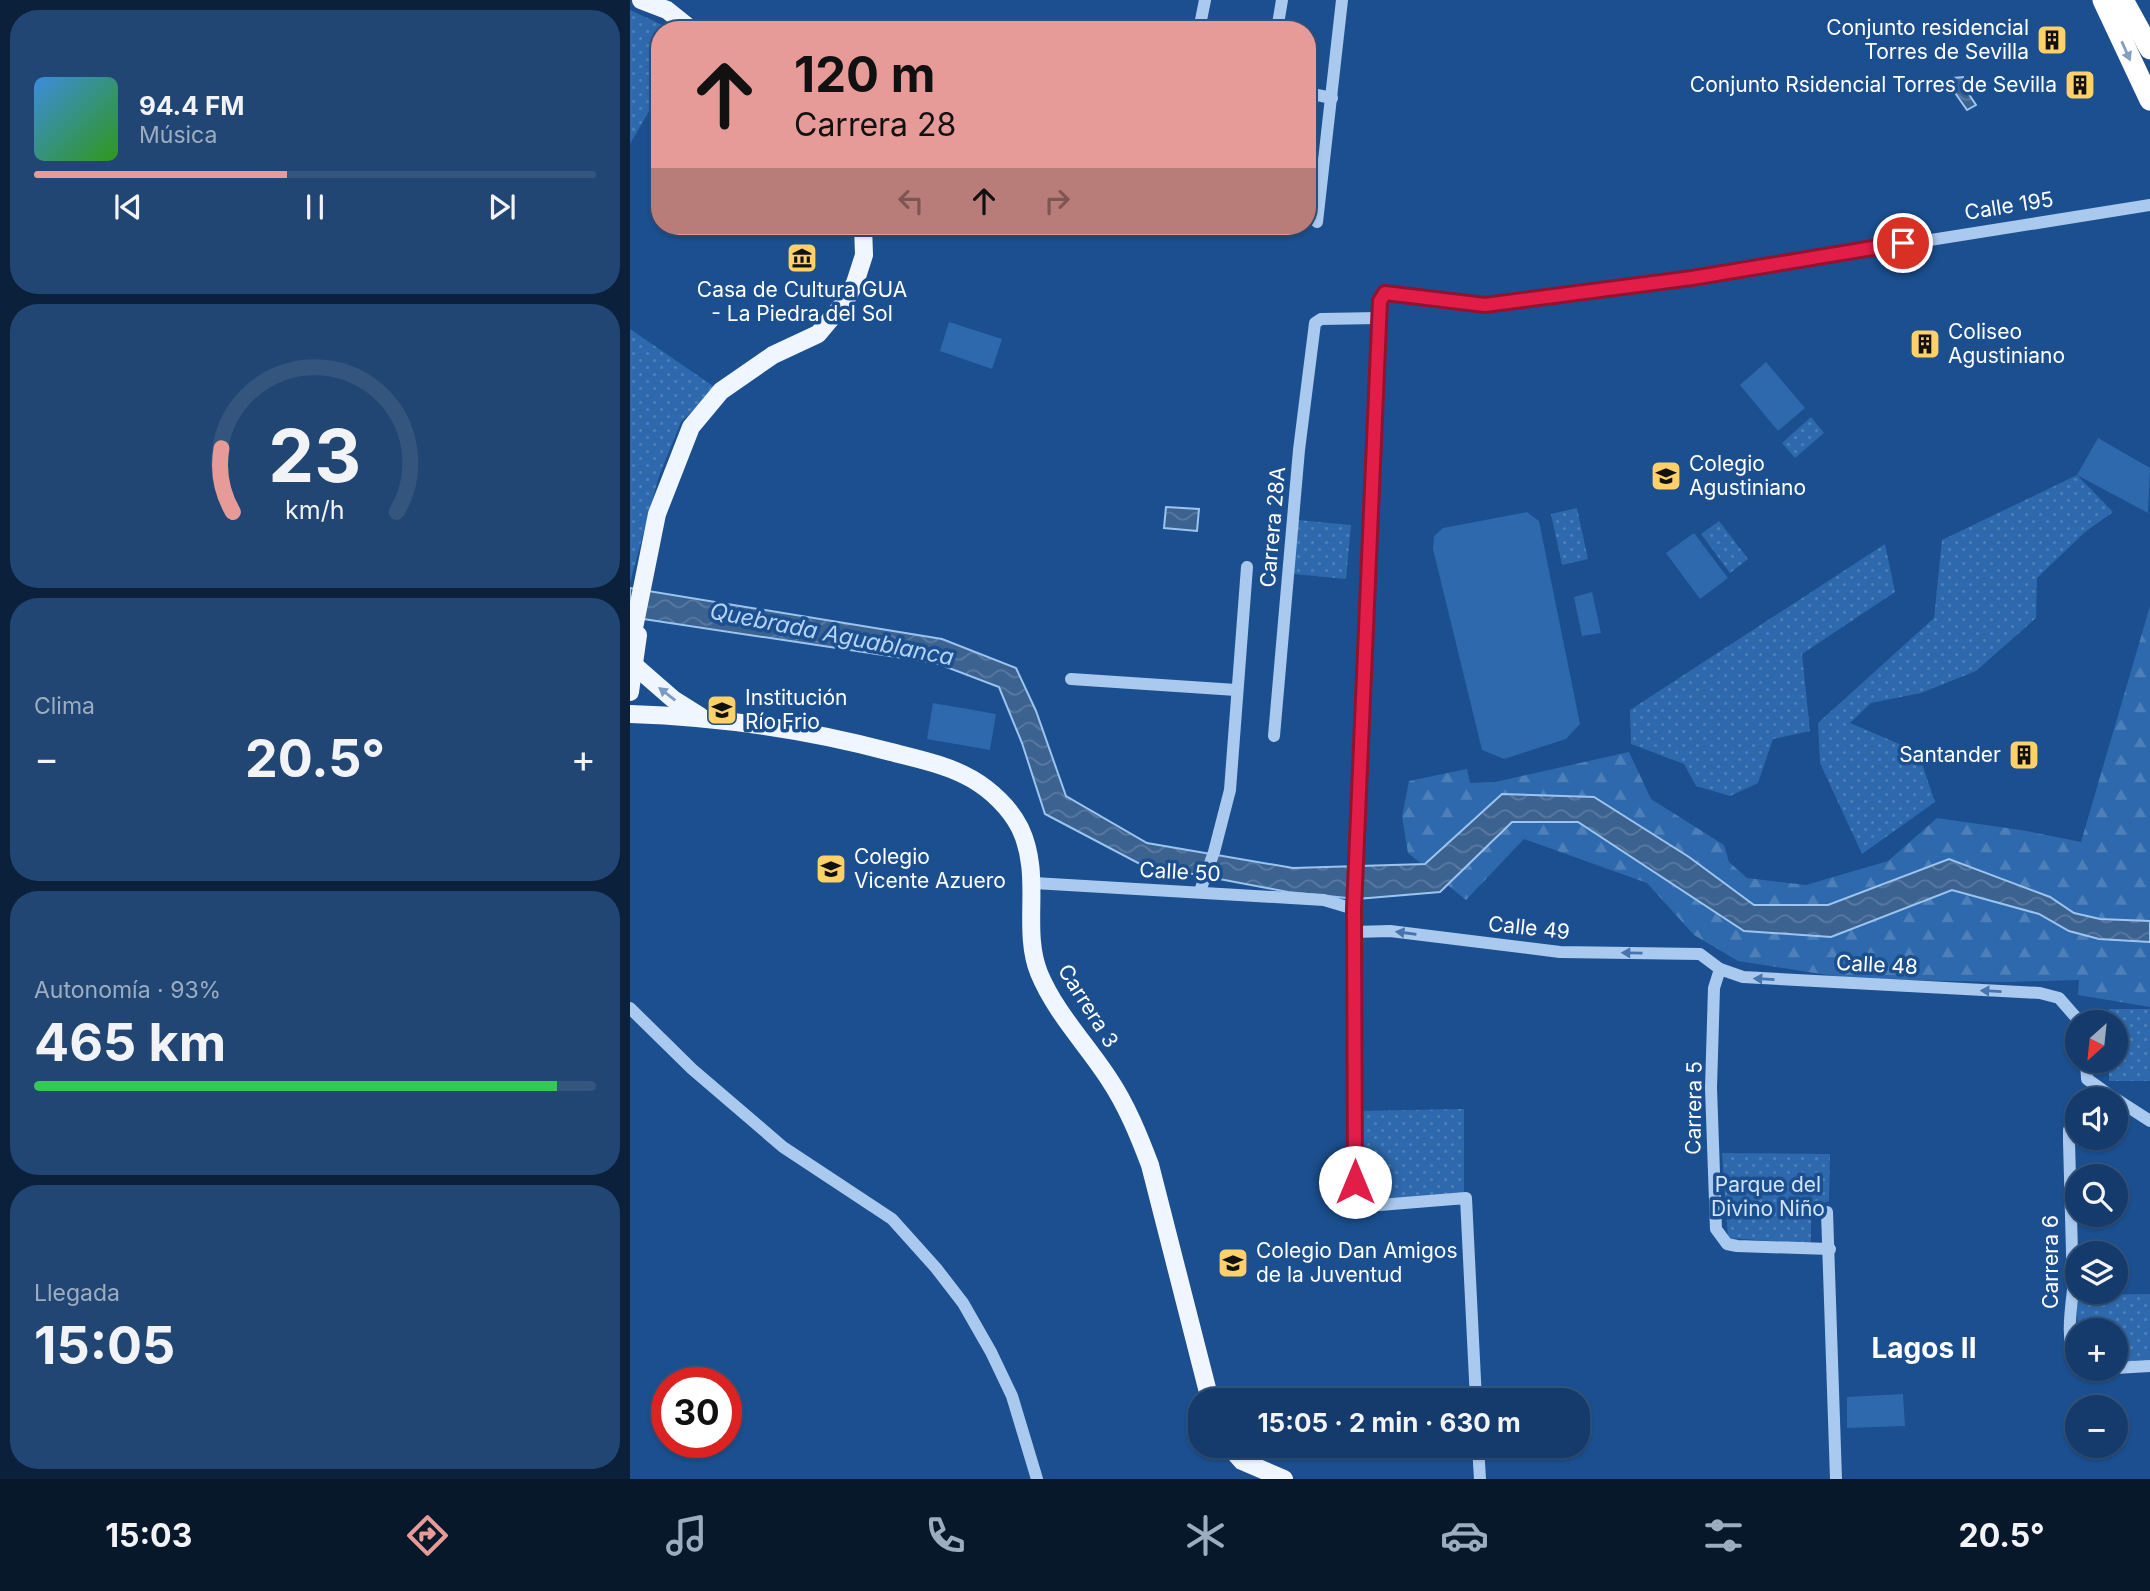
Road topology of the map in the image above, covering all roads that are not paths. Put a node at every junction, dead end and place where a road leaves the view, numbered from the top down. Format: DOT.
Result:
graph roads {
  1 [pos="641,0"];
  2 [pos="1205,0"];
  3 [pos="1282,0"];
  4 [pos="1342,0"];
  5 [pos="2103,0"];
  6 [pos="2123,0"];
  7 [pos="681,21"];
  8 [pos="1201,21"];
  9 [pos="1278,21"];
  10 [pos="2150,49"];
  11 [pos="1316,95"];
  12 [pos="1332,98"];
  13 [pos="2150,100"];
  14 [pos="2150,205"];
  15 [pos="1317,222"];
  16 [pos="863,235"];
  17 [pos="1379,318"];
  18 [pos="1247,567"];
  19 [pos="632,656"];
  20 [pos="1072,679"];
  21 [pos="1236,690"];
  22 [pos="630,692"];
  23 [pos="630,714"];
  24 [pos="703,718"];
  25 [pos="1274,736"];
  26 [pos="1034,883"];
  27 [pos="1202,885"];
  28 [pos="1354,905"];
  29 [pos="1354,932"];
  30 [pos="1700,954"];
  31 [pos="1720,970"];
  32 [pos="630,1008"];
  33 [pos="2070,1010"];
  34 [pos="2087,1073"];
  35 [pos="2097,1087"];
  36 [pos="2128,1108"];
  37 [pos="2150,1121"];
  38 [pos="2069,1150"];
  39 [pos="1827,1212"];
  40 [pos="1830,1249"];
  41 [pos="2071,1318"];
  42 [pos="2150,1366"];
  43 [pos="2128,1367"];
  44 [pos="1207,1388"];
  45 [pos="1475,1388"];
  46 [pos="1238,1458"];
  47 [pos="1479,1458"];
  48 [pos="1276,1477"];
  49 [pos="1037,1479"];
  50 [pos="1480,1479"];
  51 [pos="1836,1479"];
  1 -- 7 [label="main road"];
  2 -- 8 [label="street"];
  3 -- 9 [label="street"];
  4 -- 12 [label="street"];
  5 -- 13 [label="highway, one-way"];
  6 -- 10 [label="highway"];
  11 -- 12 [label="street"];
  12 -- 15 [label="street"];
  14 -- 17 [label="street, Calle 195"];
  16 -- 19 [label="main road"];
  17 -- 25 [label="street, Carrera 28A"];
  17 -- 28 [label="street"];
  18 -- 21 [label="street"];
  19 -- 22 [label="main road"];
  24 -- 19 [label="main road, one-way"];
  20 -- 21 [label="street"];
  21 -- 27 [label="street"];
  23 -- 24 [label="main road, Carrera 3"];
  24 -- 26 [label="main road, Carrera 3"];
  26 -- 27 [label="street, Calle 50"];
  26 -- 44 [label="main road, Carrera 3"];
  27 -- 28 [label="street, Calle 50"];
  28 -- 29 [label="street"];
  30 -- 29 [label="street, Calle 49, one-way"];
  29 -- 45 [label="street"];
  30 -- 31 [label="street, Calle 48"];
  33 -- 31 [label="street, Calle 48, one-way"];
  31 -- 40 [label="street, Carrera 5"];
  32 -- 49 [label="street"];
  34 -- 35 [label="street"];
  36 -- 37 [label="street"];
  38 -- 41 [label="street, Carrera 6"];
  39 -- 40 [label="street"];
  40 -- 51 [label="street"];
  42 -- 43 [label="street"];
  46 -- 48 [label="main road"];
  47 -- 50 [label="street"];
}
